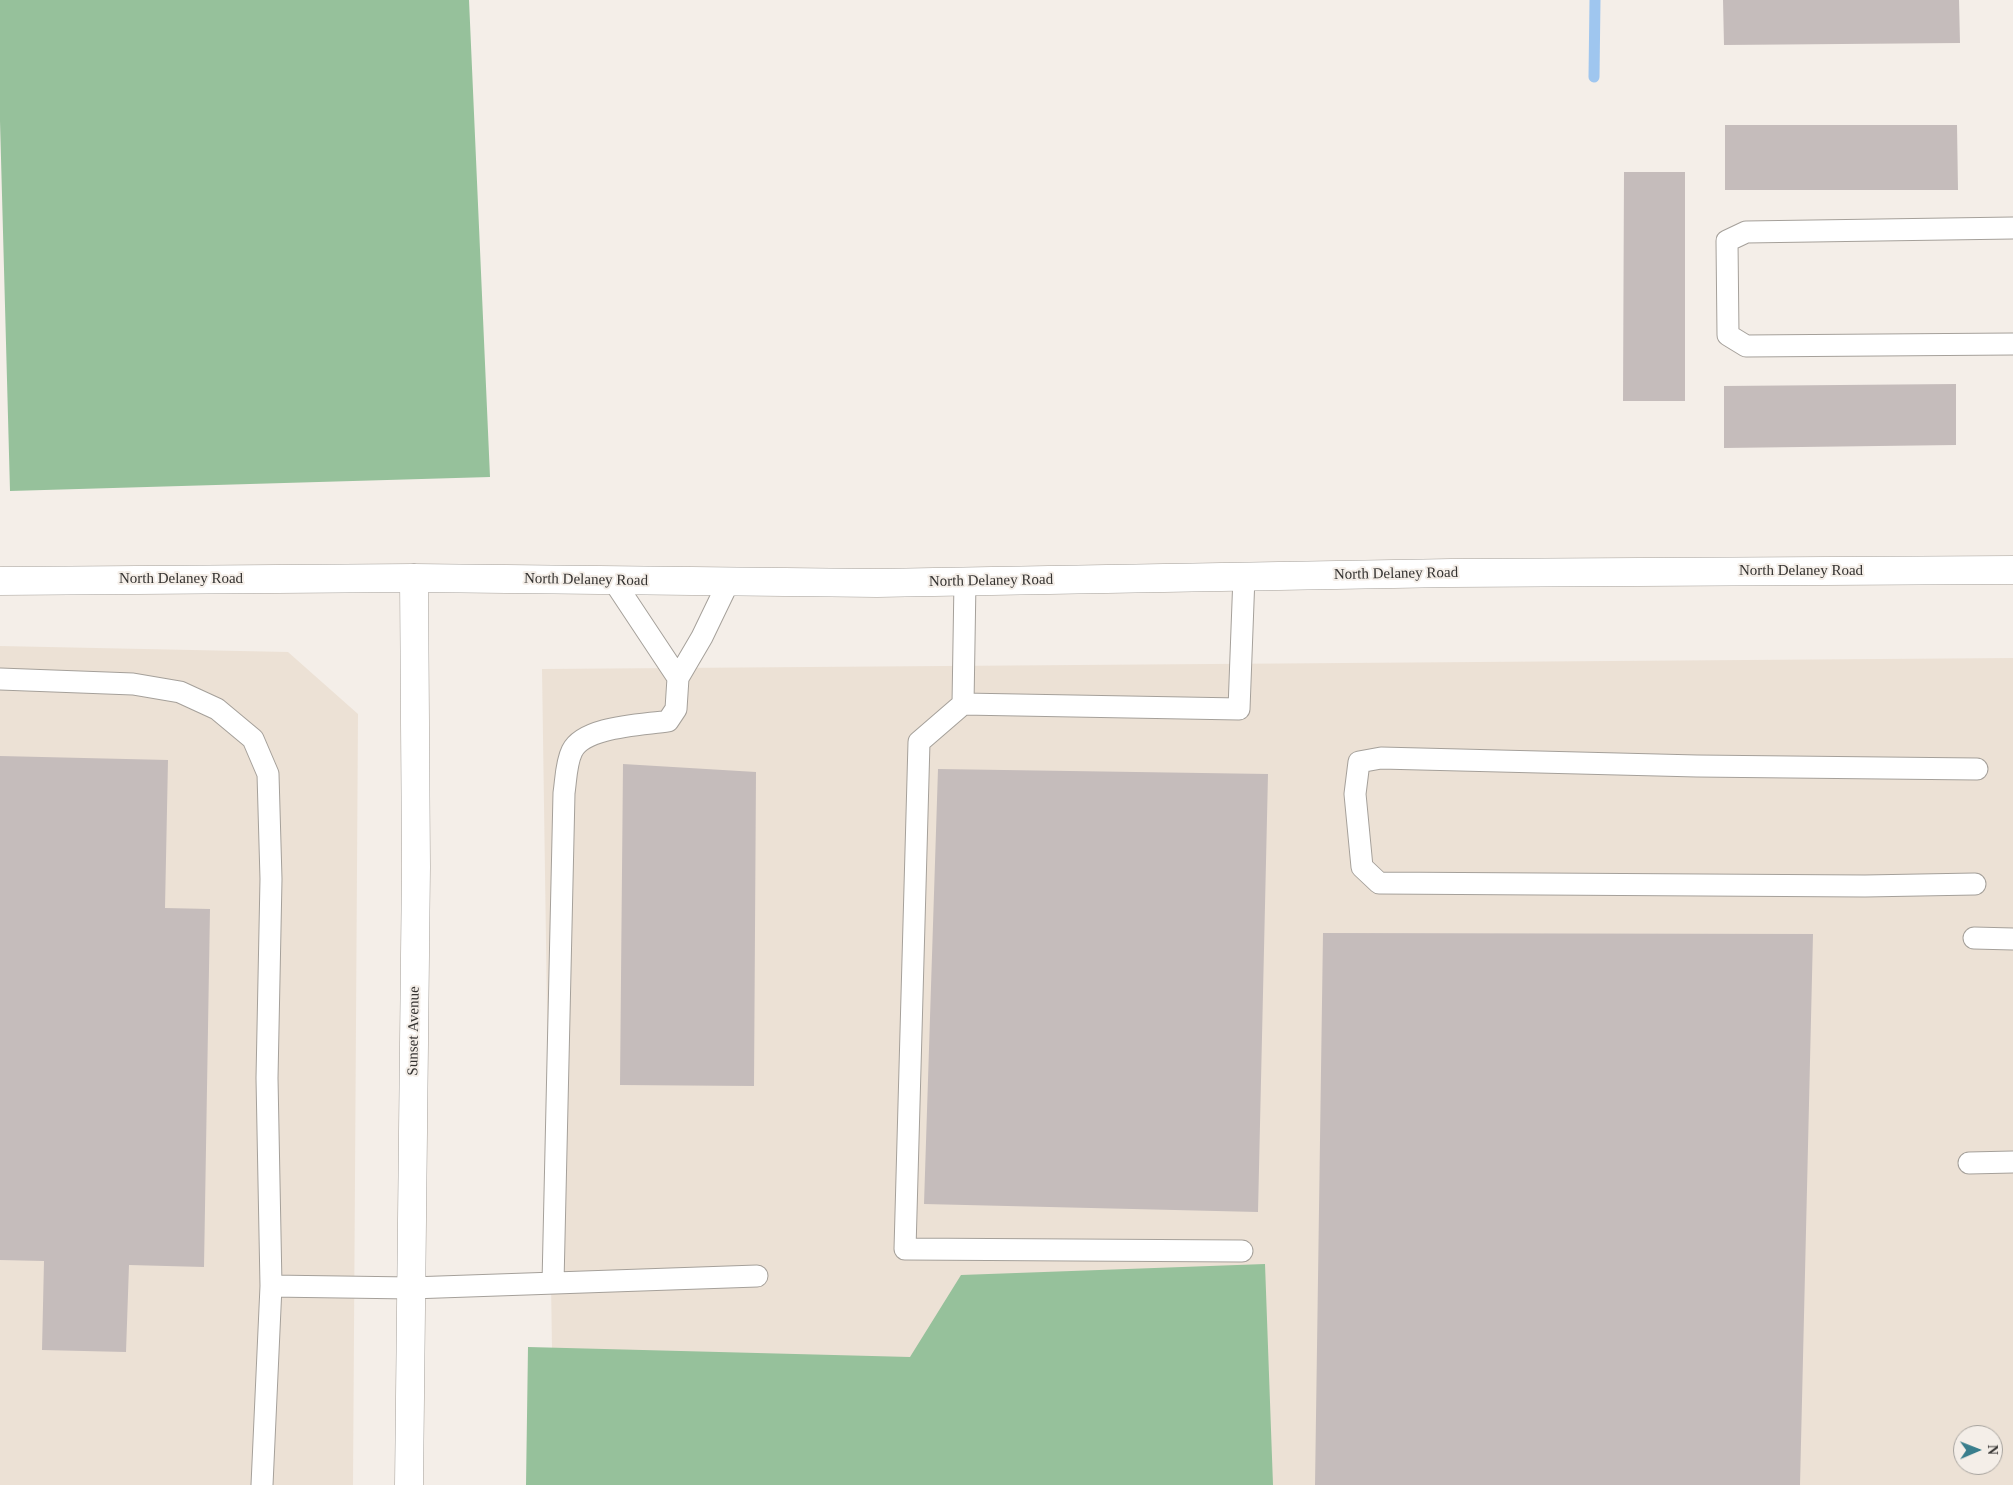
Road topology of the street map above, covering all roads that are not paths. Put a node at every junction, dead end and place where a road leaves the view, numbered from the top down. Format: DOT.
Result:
graph roads {
  1 [pos="2013,228"];
  2 [pos="2013,344"];
  3 [pos="2013,570"];
  4 [pos="1244,576"];
  5 [pos="414,578"];
  6 [pos="613,580"];
  7 [pos="0,581"];
  8 [pos="729,581"];
  9 [pos="965,582"];
  10 [pos="678,678"];
  11 [pos="0,679"];
  12 [pos="963,704"];
  13 [pos="1977,770"];
  14 [pos="1975,884"];
  15 [pos="1974,938"];
  16 [pos="2013,939"];
  17 [pos="2013,1162"];
  18 [pos="1969,1163"];
  19 [pos="1242,1251"];
  20 [pos="757,1276"];
  21 [pos="553,1283"];
  22 [pos="271,1286"];
  23 [pos="411,1288"];
  24 [pos="262,1485"];
  25 [pos="409,1485"];
  1 -- 2 [label="lane"];
  3 -- 4 [label="street, North Delaney Road"];
  4 -- 9 [label="street, North Delaney Road"];
  4 -- 12 [label="lane"];
  5 -- 6 [label="street, North Delaney Road"];
  5 -- 7 [label="street, North Delaney Road"];
  5 -- 23 [label="street, Sunset Avenue"];
  6 -- 8 [label="street, North Delaney Road"];
  6 -- 10 [label="lane"];
  8 -- 9 [label="street, North Delaney Road"];
  8 -- 10 [label="lane"];
  9 -- 12 [label="lane"];
  10 -- 21 [label="lane"];
  11 -- 22 [label="lane"];
  12 -- 19 [label="lane"];
  13 -- 14 [label="lane"];
  15 -- 16 [label="lane"];
  17 -- 18 [label="lane"];
  20 -- 21 [label="lane"];
  21 -- 23 [label="lane"];
  22 -- 23 [label="lane"];
  22 -- 24 [label="lane"];
  23 -- 25 [label="street, Sunset Avenue"];
}
